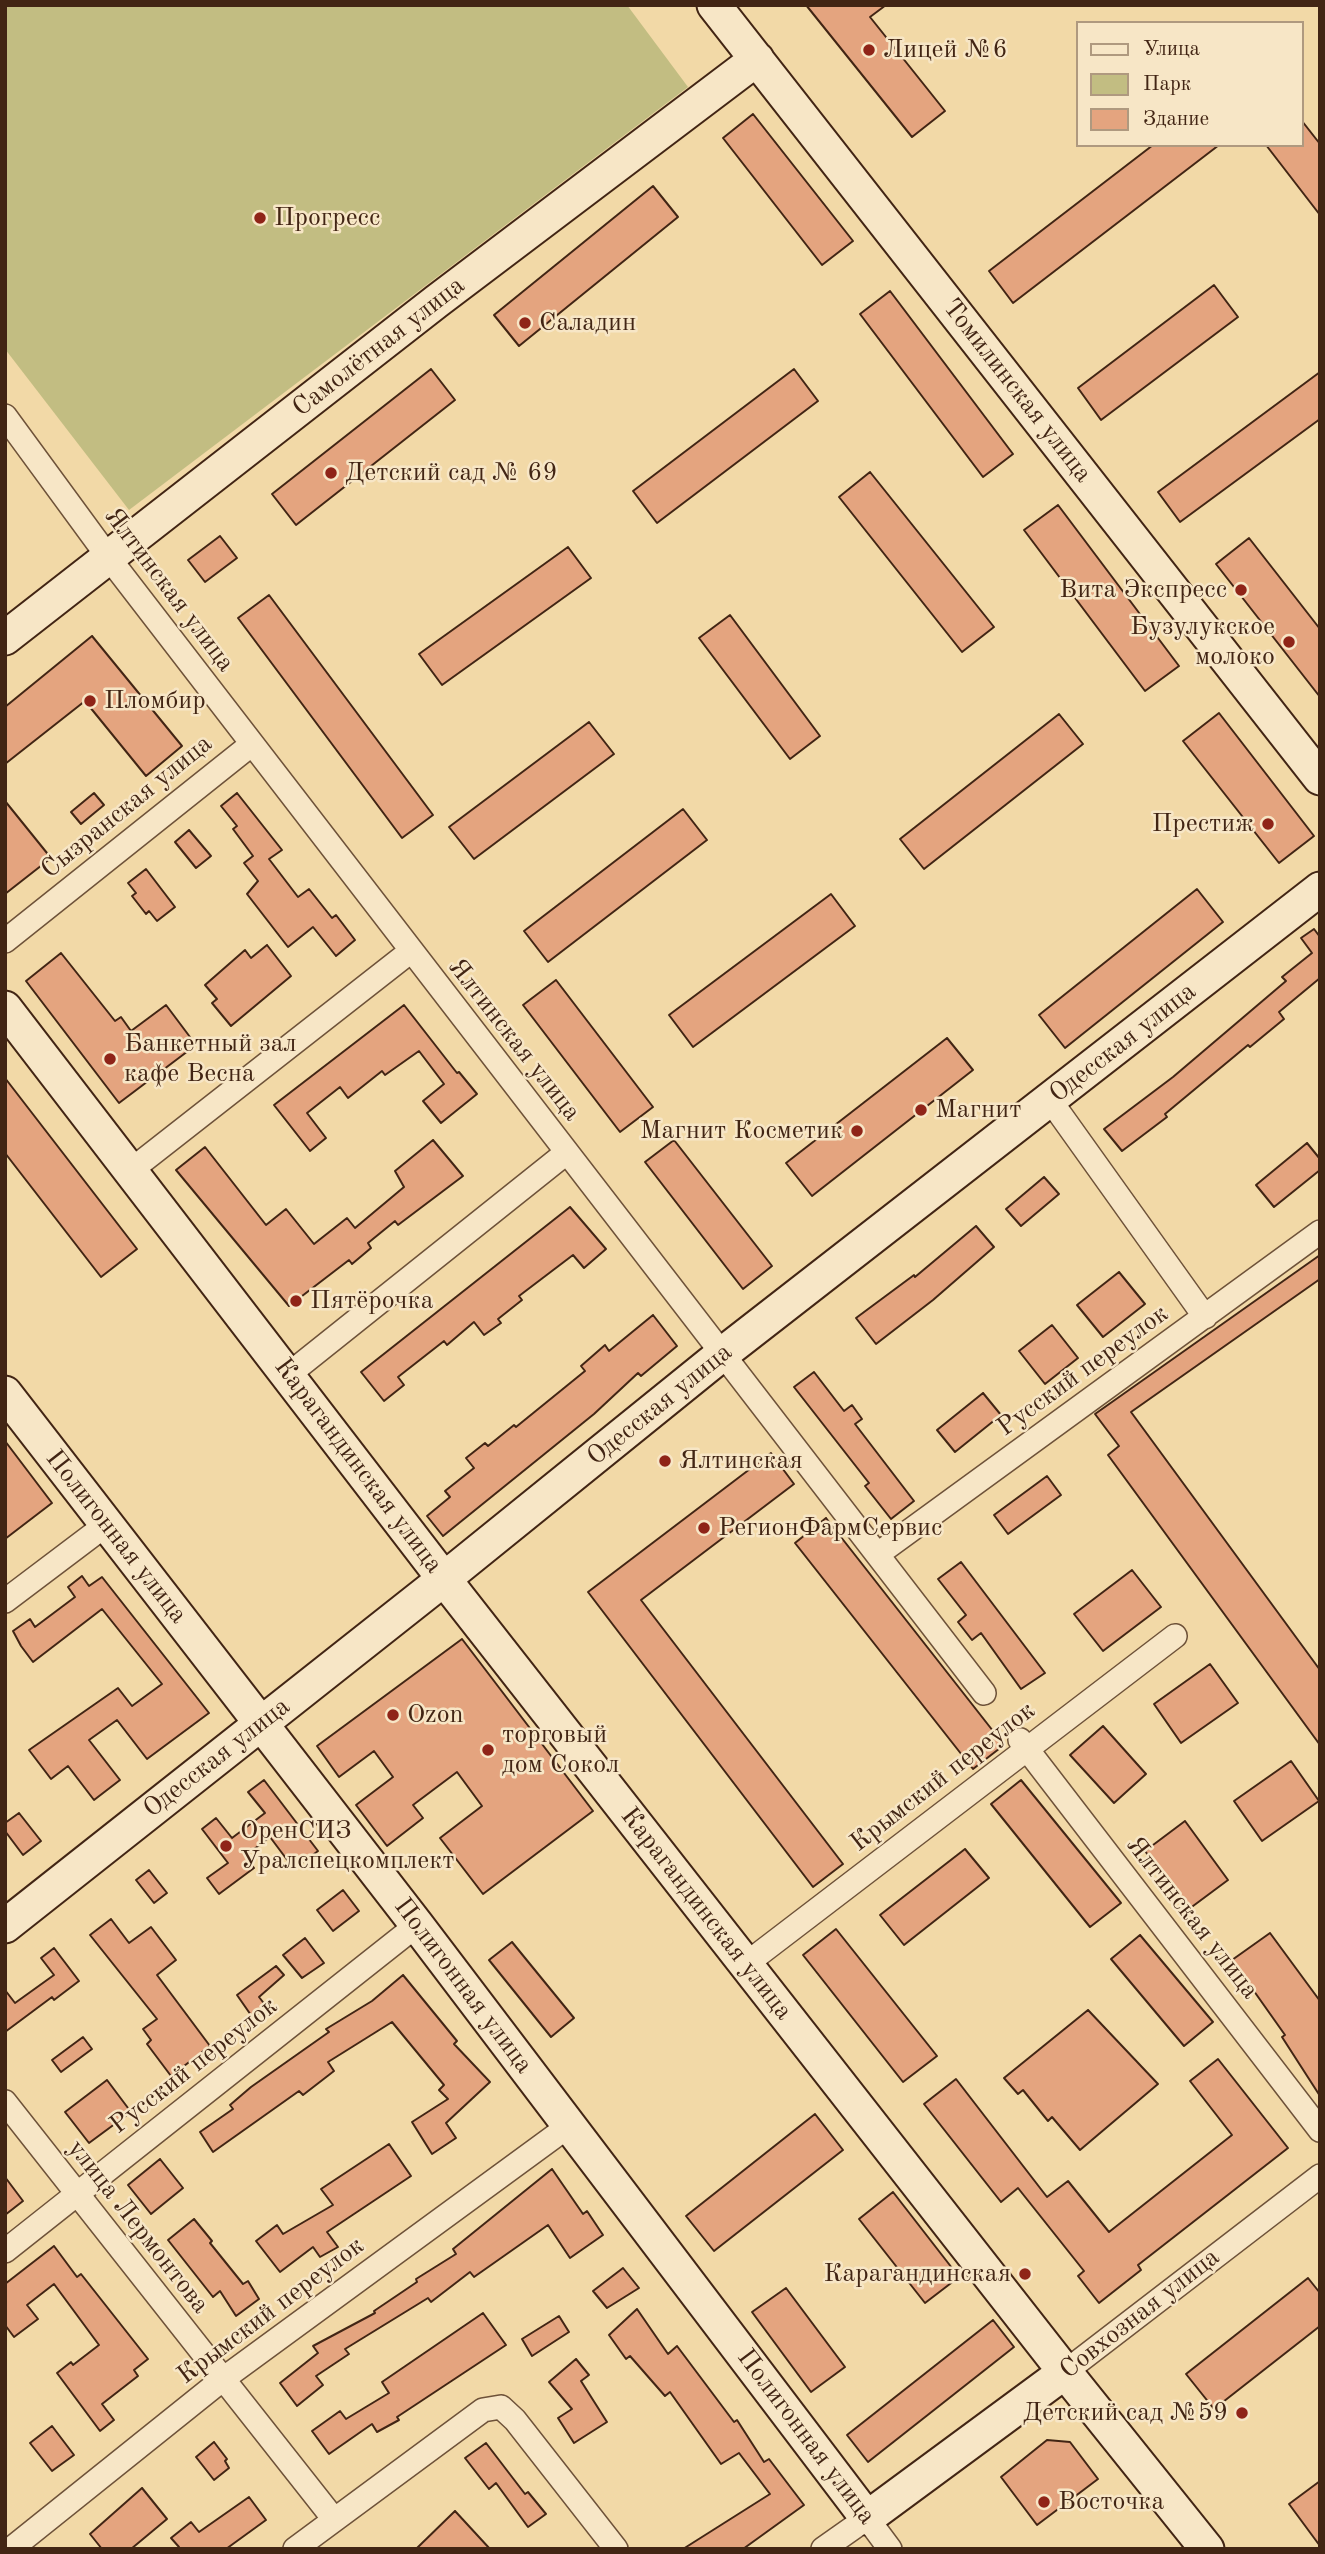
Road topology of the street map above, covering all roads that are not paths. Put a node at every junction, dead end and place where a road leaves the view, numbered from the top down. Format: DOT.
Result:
graph roads {
  1 [pos="714,5"];
  2 [pos="757,59"];
  3 [pos="5,416"];
  4 [pos="108,558"];
  5 [pos="5,638"];
  6 [pos="252,744"];
  7 [pos="1320,778"];
  8 [pos="1320,889"];
  9 [pos="5,941"];
  10 [pos="411,951"];
  11 [pos="5,1008"];
  12 [pos="1050,1100"];
  13 [pos="566,1153"];
  14 [pos="130,1171"];
  15 [pos="1320,1232"];
  16 [pos="1205,1317"];
  17 [pos="721,1355"];
  18 [pos="288,1375"];
  19 [pos="5,1393"];
  20 [pos="107,1524"];
  21 [pos="878,1554"];
  22 [pos="444,1579"];
  23 [pos="5,1601"];
  24 [pos="1175,1636"];
  25 [pos="984,1693"];
  26 [pos="260,1724"];
  27 [pos="1023,1744"];
  28 [pos="417,1925"];
  29 [pos="5,1926"];
  30 [pos="746,1964"];
  31 [pos="5,2102"];
  32 [pos="570,2125"];
  33 [pos="1320,2130"];
  34 [pos="1320,2176"];
  35 [pos="76,2195"];
  36 [pos="5,2251"];
  37 [pos="1065,2372"];
  38 [pos="223,2379"];
  39 [pos="333,2518"];
  40 [pos="867,2518"];
  41 [pos="10,2549"];
  42 [pos="295,2549"];
  43 [pos="616,2549"];
  44 [pos="823,2549"];
  45 [pos="890,2549"];
  46 [pos="1207,2549"];
  1 -- 2 [label="main road, Томилинская улица"];
  2 -- 4 [label="main road, Самолётная улица"];
  2 -- 7 [label="main road, Томилинская улица"];
  3 -- 4 [label="street, Ялтинская улица"];
  4 -- 5 [label="main road, Самолётная улица"];
  4 -- 6 [label="street, Ялтинская улица"];
  6 -- 9 [label="street, Сызранская улица"];
  6 -- 10 [label="street, Ялтинская улица"];
  8 -- 12 [label="main road, Одесская улица"];
  10 -- 13 [label="street, Ялтинская улица"];
  10 -- 14 [label="street"];
  11 -- 14 [label="main road, Карагандинская улица"];
  12 -- 16 [label="street"];
  12 -- 17 [label="main road, Одесская улица"];
  13 -- 17 [label="street, Ялтинская улица"];
  13 -- 18 [label="street"];
  14 -- 18 [label="main road, Карагандинская улица"];
  15 -- 16 [label="street, Русский переулок"];
  16 -- 21 [label="street, Русский переулок"];
  17 -- 21 [label="street, Ялтинская улица"];
  17 -- 22 [label="main road, Одесская улица"];
  18 -- 22 [label="main road, Карагандинская улица"];
  19 -- 20 [label="main road, Полигонная улица"];
  20 -- 23 [label="street"];
  20 -- 26 [label="main road, Полигонная улица"];
  21 -- 25 [label="street, Ялтинская улица"];
  22 -- 26 [label="main road, Одесская улица"];
  22 -- 30 [label="main road, Карагандинская улица"];
  24 -- 27 [label="street, Крымский переулок"];
  26 -- 28 [label="main road, Полигонная улица"];
  26 -- 29 [label="main road, Одесская улица"];
  27 -- 30 [label="street, Крымский переулок"];
  27 -- 33 [label="street, Ялтинская улица"];
  28 -- 32 [label="main road, Полигонная улица"];
  28 -- 35 [label="street, Русский переулок"];
  30 -- 37 [label="main road, Карагандинская улица"];
  31 -- 35 [label="street, улица Лермонтова"];
  32 -- 38 [label="street, Крымский переулок"];
  32 -- 40 [label="main road, Полигонная улица"];
  34 -- 37 [label="street, Совхозная улица"];
  35 -- 36 [label="street, Русский переулок"];
  35 -- 38 [label="street, улица Лермонтова"];
  37 -- 40 [label="main road, Совхозная улица"];
  37 -- 46 [label="main road, Карагандинская улица"];
  38 -- 39 [label="street, улица Лермонтова"];
  38 -- 41 [label="street, Крымский переулок"];
  39 -- 42 [label="street"];
  39 -- 43 [label="street"];
  40 -- 44 [label="street, Совхозная улица"];
  40 -- 45 [label="street, Полигонная улица"];
}
